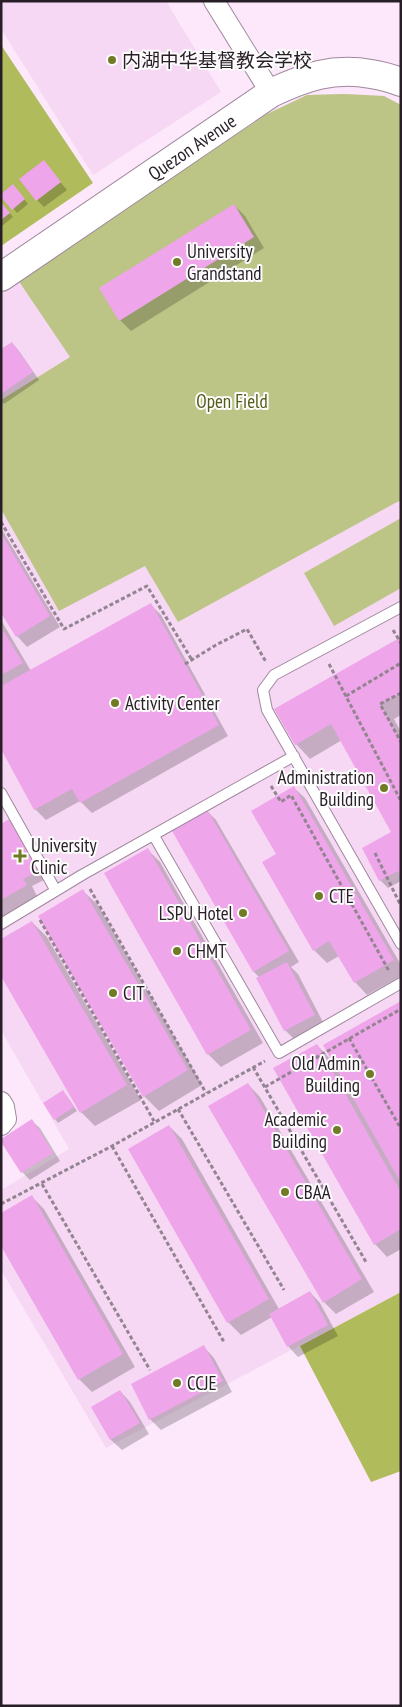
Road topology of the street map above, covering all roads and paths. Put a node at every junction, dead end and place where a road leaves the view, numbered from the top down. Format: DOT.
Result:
graph roads {
  1 [pos="214,1"];
  2 [pos="401,82"];
  3 [pos="270,93"];
  4 [pos="1,277"];
  5 [pos="1,522"];
  6 [pos="401,607"];
  7 [pos="321,650"];
  8 [pos="192,660"];
  9 [pos="401,663"];
  10 [pos="185,664"];
  11 [pos="274,675"];
  12 [pos="401,693"];
  13 [pos="345,696"];
  14 [pos="401,742"];
  15 [pos="294,756"];
  16 [pos="263,773"];
  17 [pos="1,794"];
  18 [pos="401,801"];
  19 [pos="154,836"];
  20 [pos="375,854"];
  21 [pos="82,875"];
  22 [pos="56,890"];
  23 [pos="401,905"];
  24 [pos="32,906"];
  25 [pos="1,924"];
  26 [pos="401,944"];
  27 [pos="399,984"];
  28 [pos="401,1009"];
  29 [pos="349,1038"];
  30 [pos="279,1053"];
  31 [pos="253,1067"];
  32 [pos="265,1086"];
  33 [pos="206,1093"];
  34 [pos="1,1102"];
  35 [pos="178,1109"];
  36 [pos="154,1121"];
  37 [pos="1,1125"];
  38 [pos="401,1129"];
  39 [pos="112,1146"];
  40 [pos="42,1184"];
  41 [pos="1,1204"];
  42 [pos="366,1262"];
  43 [pos="284,1290"];
  44 [pos="224,1342"];
  45 [pos="150,1370"];
  1 -- 3 [label="street"];
  2 -- 3 [label="main road, Quezon Avenue"];
  3 -- 4 [label="main road, Quezon Avenue"];
  5 -- 8 [label="path"];
  6 -- 7 [label="lane"];
  7 -- 11 [label="lane"];
  7 -- 13 [label="path"];
  8 -- 10 [label="path"];
  8 -- 11 [label="path"];
  9 -- 13 [label="path"];
  11 -- 15 [label="lane"];
  12 -- 14 [label="path"];
  13 -- 18 [label="path"];
  15 -- 16 [label="lane"];
  15 -- 26 [label="lane"];
  16 -- 19 [label="lane"];
  16 -- 27 [label="path"];
  17 -- 22 [label="lane"];
  19 -- 21 [label="lane"];
  19 -- 30 [label="lane"];
  20 -- 23 [label="path"];
  21 -- 22 [label="lane"];
  21 -- 33 [label="path"];
  22 -- 24 [label="lane"];
  24 -- 25 [label="lane"];
  24 -- 36 [label="path"];
  27 -- 30 [label="lane"];
  28 -- 29 [label="path"];
  29 -- 32 [label="path"];
  29 -- 38 [label="path"];
  30 -- 31 [label="path"];
  31 -- 32 [label="path"];
  31 -- 33 [label="path"];
  32 -- 42 [label="path"];
  33 -- 35 [label="path"];
  34 -- 37 [label="street"];
  35 -- 36 [label="path"];
  35 -- 43 [label="path"];
  36 -- 39 [label="path"];
  39 -- 40 [label="path"];
  39 -- 44 [label="path"];
  40 -- 41 [label="path"];
  40 -- 45 [label="path"];
}
